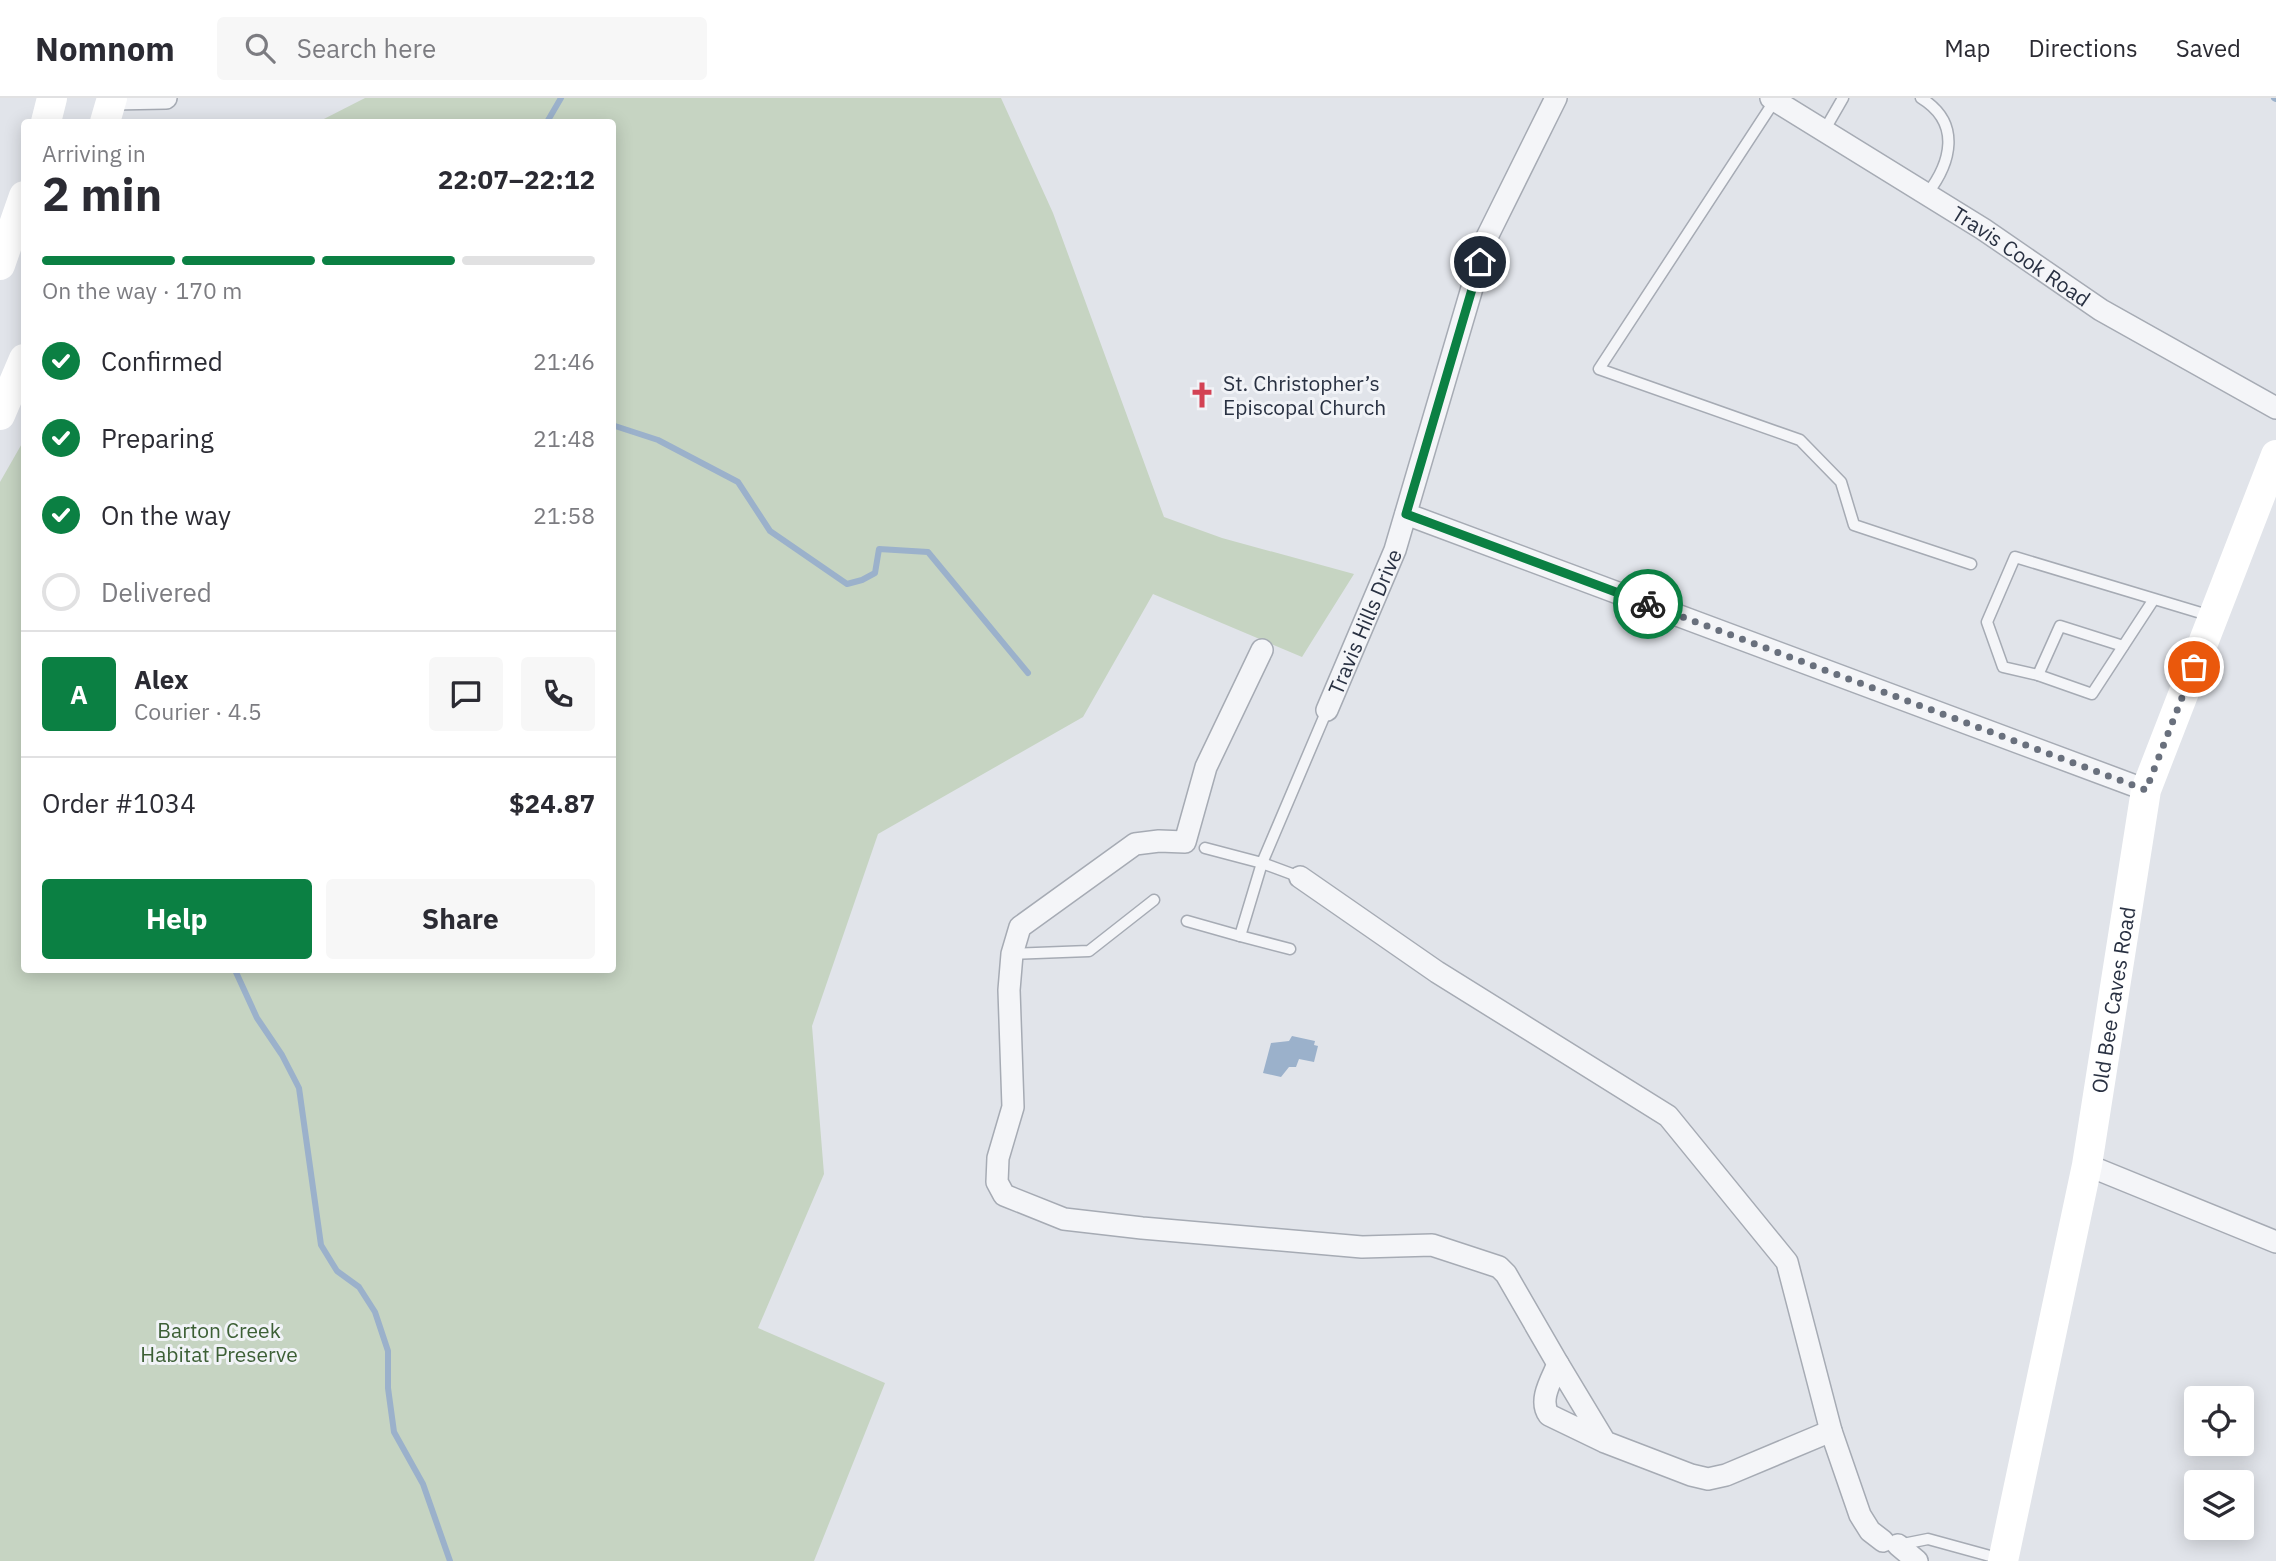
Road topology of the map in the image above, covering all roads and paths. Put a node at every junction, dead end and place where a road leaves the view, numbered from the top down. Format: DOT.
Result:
graph roads {
  1 [pos="52,98"];
  2 [pos="166,98"];
  3 [pos="1556,98"];
  4 [pos="1843,98"];
  5 [pos="1922,98"];
  6 [pos="1773,99"];
  7 [pos="109,104"];
  8 [pos="47,119"];
  9 [pos="1824,131"];
  10 [pos="1927,194"];
  11 [pos="21,205"];
  12 [pos="0,265"];
  13 [pos="21,366"];
  14 [pos="2276,408"];
  15 [pos="0,415"];
  16 [pos="2276,455"];
  17 [pos="1406,514"];
  18 [pos="1971,564"];
  19 [pos="2154,599"];
  20 [pos="2213,617"];
  21 [pos="2123,646"];
  22 [pos="1262,650"];
  23 [pos="2038,675"];
  24 [pos="1327,710"];
  25 [pos="2146,790"];
  26 [pos="1195,845"];
  27 [pos="1262,863"];
  28 [pos="1300,877"];
  29 [pos="1154,900"];
  30 [pos="1187,920"];
  31 [pos="1240,936"];
  32 [pos="1290,949"];
  33 [pos="1012,954"];
  34 [pos="2087,1166"];
  35 [pos="2276,1242"];
  36 [pos="1558,1364"];
  37 [pos="1831,1431"];
  38 [pos="1605,1442"];
  39 [pos="1891,1543"];
  40 [pos="2003,1560"];
  41 [pos="1917,1561"];
  1 -- 8 [label="street"];
  2 -- 7 [label="street"];
  3 -- 17 [label="street, Travis Hills Drive"];
  4 -- 9 [label="lane"];
  5 -- 10 [label="lane"];
  6 -- 9 [label="street, Travis Cook Road"];
  6 -- 18 [label="lane"];
  9 -- 10 [label="street, Travis Cook Road"];
  10 -- 14 [label="street, Travis Cook Road"];
  11 -- 12 [label="street"];
  13 -- 15 [label="street"];
  16 -- 20 [label="street, Old Bee Caves Road"];
  17 -- 24 [label="street, Travis Hills Drive"];
  17 -- 25 [label="street"];
  19 -- 20 [label="lane"];
  19 -- 21 [label="lane"];
  19 -- 23 [label="lane"];
  20 -- 25 [label="street, Old Bee Caves Road"];
  21 -- 23 [label="lane"];
  21 -- 23 [label="lane"];
  22 -- 26 [label="street"];
  24 -- 27 [label="lane"];
  25 -- 34 [label="street, Old Bee Caves Road"];
  26 -- 27 [label="lane"];
  26 -- 33 [label="street"];
  27 -- 28 [label="lane"];
  27 -- 31 [label="lane"];
  28 -- 37 [label="street"];
  29 -- 33 [label="lane"];
  30 -- 31 [label="lane"];
  31 -- 32 [label="lane"];
  33 -- 36 [label="street"];
  34 -- 35 [label="street"];
  34 -- 40 [label="street, Old Bee Caves Road"];
  36 -- 38 [label="street"];
  36 -- 38 [label="street"];
  37 -- 38 [label="street"];
  37 -- 39 [label="street"];
  39 -- 40 [label="lane"];
  39 -- 41 [label="street"];
}
